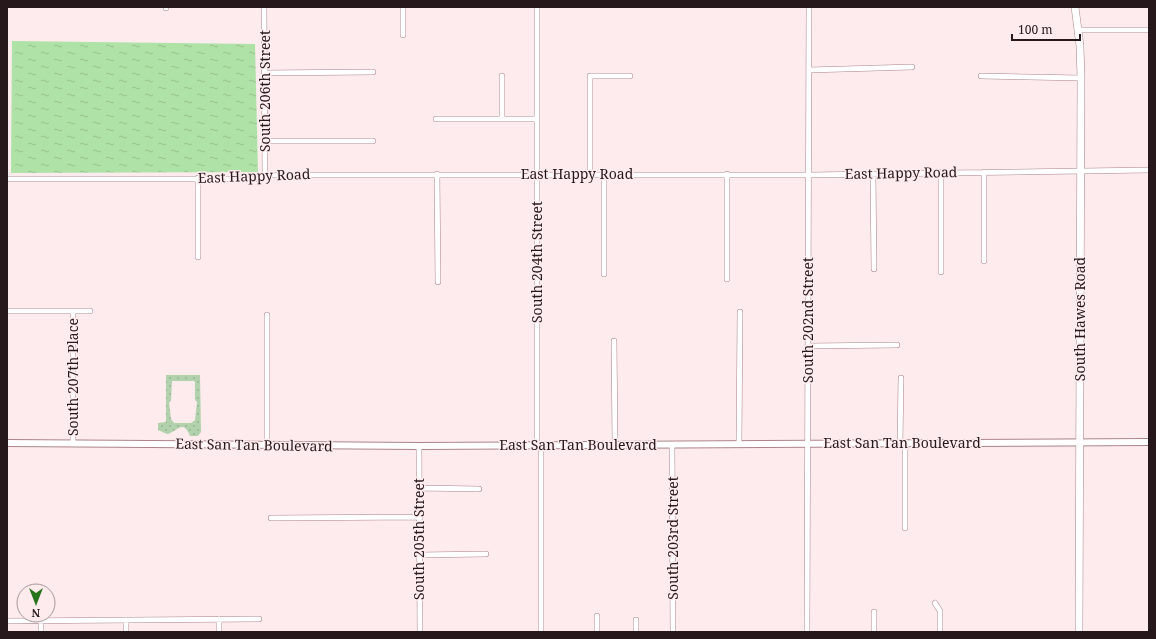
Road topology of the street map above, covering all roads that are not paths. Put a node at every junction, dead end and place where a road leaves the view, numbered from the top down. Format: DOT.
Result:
graph roads {
  1 [pos="264,7"];
  2 [pos="403,7"];
  3 [pos="537,7"];
  4 [pos="809,7"];
  5 [pos="1075,7"];
  6 [pos="1079,30"];
  7 [pos="1149,30"];
  8 [pos="403,35"];
  9 [pos="912,67"];
  10 [pos="809,70"];
  11 [pos="373,72"];
  12 [pos="264,73"];
  13 [pos="502,76"];
  14 [pos="630,76"];
  15 [pos="981,76"];
  16 [pos="1080,78"];
  17 [pos="436,119"];
  18 [pos="502,119"];
  19 [pos="536,119"];
  20 [pos="265,141"];
  21 [pos="373,141"];
  22 [pos="1149,170"];
  23 [pos="1080,171"];
  24 [pos="941,172"];
  25 [pos="984,172"];
  26 [pos="437,174"];
  27 [pos="536,174"];
  28 [pos="590,174"];
  29 [pos="604,174"];
  30 [pos="727,174"];
  31 [pos="874,174"];
  32 [pos="266,175"];
  33 [pos="809,175"];
  34 [pos="198,178"];
  35 [pos="7,179"];
  36 [pos="198,257"];
  37 [pos="984,261"];
  38 [pos="874,269"];
  39 [pos="941,272"];
  40 [pos="604,274"];
  41 [pos="727,279"];
  42 [pos="438,282"];
  43 [pos="7,311"];
  44 [pos="73,311"];
  45 [pos="90,311"];
  46 [pos="740,312"];
  47 [pos="267,315"];
  48 [pos="614,341"];
  49 [pos="897,345"];
  50 [pos="808,346"];
  51 [pos="901,378"];
  52 [pos="1079,442"];
  53 [pos="1149,442"];
  54 [pos="7,443"];
  55 [pos="74,443"];
  56 [pos="902,443"];
  57 [pos="739,444"];
  58 [pos="807,444"];
  59 [pos="615,445"];
  60 [pos="672,445"];
  61 [pos="267,446"];
  62 [pos="419,446"];
  63 [pos="539,446"];
  64 [pos="420,488"];
  65 [pos="480,489"];
  66 [pos="419,517"];
  67 [pos="271,518"];
  68 [pos="905,528"];
  69 [pos="486,554"];
  70 [pos="419,555"];
  71 [pos="935,603"];
  72 [pos="874,612"];
  73 [pos="597,616"];
  74 [pos="219,619"];
  75 [pos="260,619"];
  76 [pos="126,620"];
  77 [pos="636,620"];
  78 [pos="56,621"];
  79 [pos="126,632"];
  80 [pos="219,632"];
  81 [pos="420,632"];
  82 [pos="541,632"];
  83 [pos="597,632"];
  84 [pos="636,632"];
  85 [pos="673,632"];
  86 [pos="807,632"];
  87 [pos="874,632"];
  88 [pos="940,632"];
  89 [pos="1079,632"];
  1 -- 12 [label="street, South 206th Street"];
  2 -- 8 [label="street"];
  3 -- 19 [label="street, South 204th Street"];
  4 -- 10 [label="street, South 202nd Street"];
  5 -- 6 [label="main road, South Hawes Road"];
  6 -- 7 [label="street"];
  6 -- 16 [label="main road, South Hawes Road"];
  9 -- 10 [label="street"];
  10 -- 33 [label="street, South 202nd Street"];
  11 -- 12 [label="street"];
  12 -- 20 [label="street, South 206th Street"];
  13 -- 18 [label="street"];
  14 -- 28 [label="street"];
  15 -- 16 [label="street"];
  16 -- 23 [label="main road, South Hawes Road"];
  17 -- 18 [label="street"];
  18 -- 19 [label="street"];
  19 -- 27 [label="street, South 204th Street"];
  20 -- 21 [label="street"];
  20 -- 32 [label="street, South 206th Street"];
  22 -- 23 [label="street, East Happy Road"];
  23 -- 25 [label="street, East Happy Road"];
  23 -- 52 [label="main road, South Hawes Road"];
  24 -- 25 [label="street, East Happy Road"];
  24 -- 31 [label="street, East Happy Road"];
  24 -- 39 [label="street"];
  25 -- 37 [label="street"];
  26 -- 27 [label="street, East Happy Road"];
  26 -- 32 [label="street, East Happy Road"];
  26 -- 42 [label="street"];
  27 -- 28 [label="street, East Happy Road"];
  27 -- 63 [label="street, South 204th Street"];
  28 -- 29 [label="street, East Happy Road"];
  29 -- 30 [label="street, East Happy Road"];
  29 -- 40 [label="street"];
  30 -- 33 [label="street, East Happy Road"];
  30 -- 41 [label="street"];
  31 -- 33 [label="street, East Happy Road"];
  31 -- 38 [label="street"];
  32 -- 34 [label="street, East Happy Road"];
  33 -- 50 [label="street, South 202nd Street"];
  34 -- 35 [label="street, East Happy Road"];
  34 -- 36 [label="street"];
  43 -- 44 [label="street"];
  44 -- 45 [label="street"];
  44 -- 55 [label="street, South 207th Place"];
  46 -- 57 [label="street"];
  47 -- 61 [label="street"];
  48 -- 59 [label="street"];
  49 -- 50 [label="street"];
  50 -- 58 [label="street, South 202nd Street"];
  51 -- 56 [label="street"];
  52 -- 53 [label="street, East San Tan Boulevard"];
  52 -- 56 [label="street, East San Tan Boulevard"];
  52 -- 89 [label="main road, South Hawes Road"];
  54 -- 55 [label="street, East San Tan Boulevard"];
  55 -- 61 [label="street, East San Tan Boulevard"];
  56 -- 58 [label="street, East San Tan Boulevard"];
  56 -- 68 [label="street"];
  57 -- 58 [label="street, East San Tan Boulevard"];
  57 -- 60 [label="street, East San Tan Boulevard"];
  58 -- 86 [label="street, South 202nd Street"];
  59 -- 60 [label="street, East San Tan Boulevard"];
  59 -- 63 [label="street, East San Tan Boulevard"];
  60 -- 85 [label="street, South 203rd Street"];
  61 -- 62 [label="street, East San Tan Boulevard"];
  62 -- 63 [label="street, East San Tan Boulevard"];
  62 -- 64 [label="street, South 205th Street"];
  63 -- 82 [label="street, South 204th Street"];
  64 -- 65 [label="street"];
  64 -- 66 [label="street, South 205th Street"];
  66 -- 67 [label="street"];
  66 -- 70 [label="street, South 205th Street"];
  69 -- 70 [label="street"];
  70 -- 81 [label="street, South 205th Street"];
  71 -- 88 [label="street"];
  72 -- 87 [label="street"];
  73 -- 83 [label="street"];
  74 -- 75 [label="street"];
  74 -- 76 [label="street"];
  74 -- 80 [label="street"];
  76 -- 78 [label="street"];
  76 -- 79 [label="street"];
  77 -- 84 [label="street"];
}
